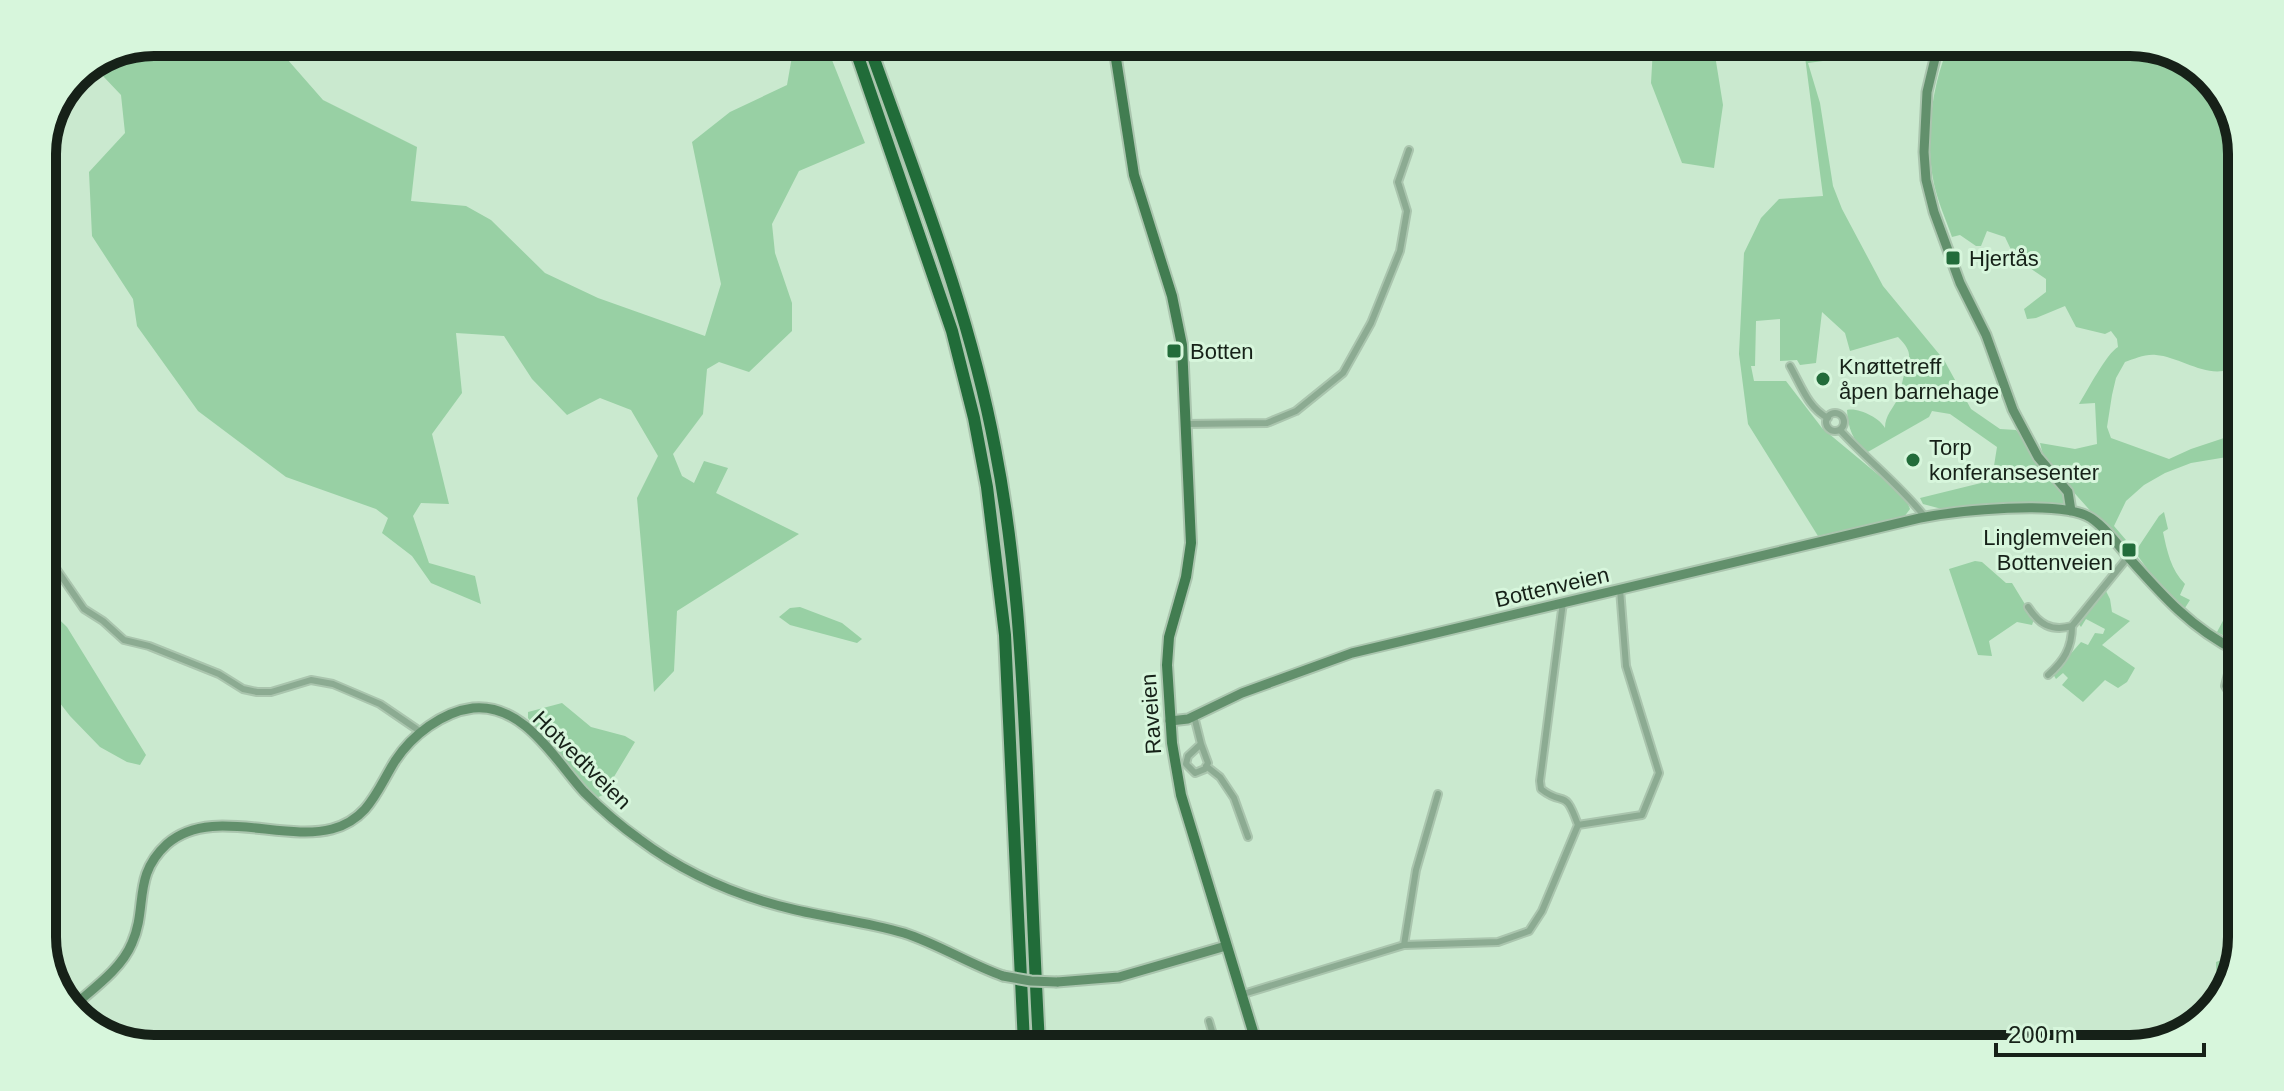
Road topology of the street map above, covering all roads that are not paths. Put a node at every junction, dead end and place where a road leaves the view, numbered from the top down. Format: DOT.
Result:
graph roads {
  1 [pos="858,56"];
  2 [pos="873,56"];
  3 [pos="1116,56"];
  4 [pos="1936,56"];
  5 [pos="1409,150"];
  6 [pos="1790,366"];
  7 [pos="1828,418"];
  8 [pos="1185,424"];
  9 [pos="1840,430"];
  10 [pos="2071,511"];
  11 [pos="1925,517"];
  12 [pos="2128,557"];
  13 [pos="56,568"];
  14 [pos="1620,589"];
  15 [pos="1563,602"];
  16 [pos="2028,607"];
  17 [pos="2072,626"];
  18 [pos="2228,647"];
  19 [pos="2228,670"];
  20 [pos="2048,675"];
  21 [pos="2228,691"];
  22 [pos="1194,716"];
  23 [pos="1170,721"];
  24 [pos="421,732"];
  25 [pos="1201,744"];
  26 [pos="1206,766"];
  27 [pos="1438,794"];
  28 [pos="1578,825"];
  29 [pos="1248,837"];
  30 [pos="1404,945"];
  31 [pos="1226,946"];
  32 [pos="1240,995"];
  33 [pos="79,1000"];
  34 [pos="1209,1021"];
  35 [pos="1024,1035"];
  36 [pos="1039,1035"];
  37 [pos="1213,1035"];
  38 [pos="1254,1035"];
  1 -- 35 [label="highway"];
  2 -- 36 [label="highway"];
  3 -- 8 [label="main road, Raveien"];
  4 -- 10 [label="main road"];
  5 -- 8 [label="street"];
  6 -- 7 [label="street"];
  7 -- 9 [label="street"];
  7 -- 9 [label="street"];
  8 -- 23 [label="main road, Raveien"];
  9 -- 11 [label="street"];
  10 -- 11 [label="main road, Bottenveien"];
  10 -- 12 [label="main road"];
  11 -- 14 [label="main road, Bottenveien"];
  12 -- 17 [label="street"];
  12 -- 18 [label="main road"];
  13 -- 24 [label="street"];
  14 -- 15 [label="main road, Bottenveien"];
  14 -- 28 [label="street"];
  15 -- 22 [label="main road, Bottenveien"];
  15 -- 28 [label="street"];
  16 -- 17 [label="street"];
  17 -- 20 [label="street"];
  19 -- 21 [label="street"];
  22 -- 23 [label="main road, Bottenveien"];
  22 -- 25 [label="street"];
  23 -- 31 [label="main road, Raveien"];
  24 -- 31 [label="main road, Hotvedtveien, bridge"];
  24 -- 33 [label="main road, Hotvedtveien"];
  25 -- 26 [label="street"];
  25 -- 26 [label="street"];
  26 -- 29 [label="street"];
  27 -- 30 [label="street"];
  28 -- 30 [label="street"];
  30 -- 32 [label="street"];
  31 -- 32 [label="main road, Raveien"];
  32 -- 38 [label="main road, Raveien"];
  34 -- 37 [label="street"];
}
